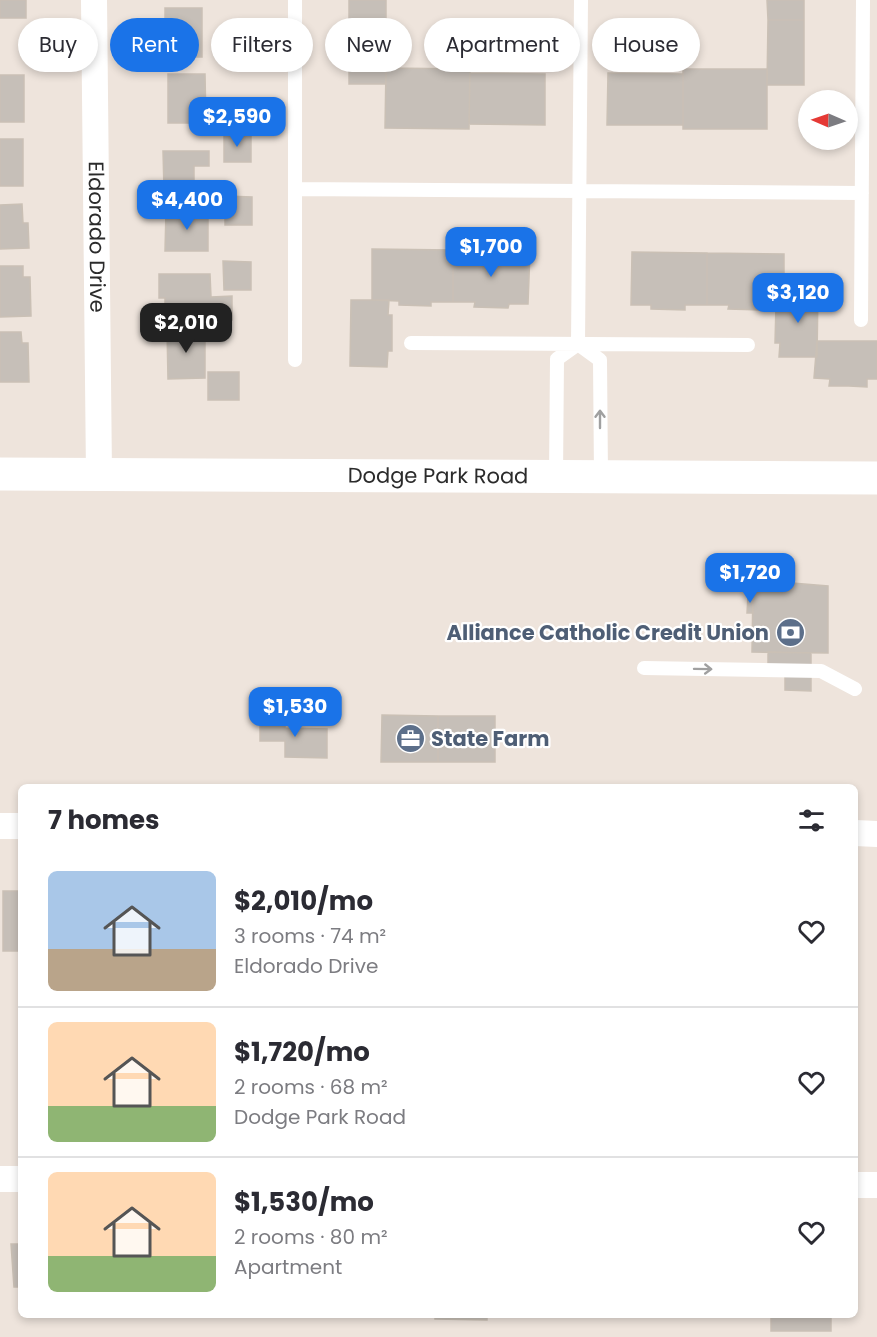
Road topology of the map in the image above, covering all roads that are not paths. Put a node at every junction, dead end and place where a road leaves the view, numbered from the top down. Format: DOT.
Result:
graph roads {
  1 [pos="94,0"];
  2 [pos="294,0"];
  3 [pos="581,0"];
  4 [pos="863,0"];
  5 [pos="295,189"];
  6 [pos="579,191"];
  7 [pos="862,193"];
  8 [pos="861,320"];
  9 [pos="411,343"];
  10 [pos="578,344"];
  11 [pos="748,345"];
  12 [pos="295,360"];
  13 [pos="0,474"];
  14 [pos="99,474"];
  15 [pos="556,477"];
  16 [pos="601,477"];
  17 [pos="877,478"];
  18 [pos="644,668"];
  19 [pos="855,689"];
  20 [pos="0,826"];
  21 [pos="18,826"];
  22 [pos="858,833"];
  23 [pos="877,834"];
  24 [pos="0,1179"];
  25 [pos="18,1179"];
  26 [pos="858,1185"];
  27 [pos="877,1185"];
  1 -- 14 [label="street, Eldorado Drive"];
  2 -- 5 [label="lane"];
  3 -- 6 [label="lane"];
  4 -- 7 [label="lane"];
  5 -- 6 [label="lane"];
  5 -- 12 [label="lane"];
  6 -- 7 [label="lane"];
  6 -- 10 [label="lane"];
  7 -- 8 [label="lane"];
  9 -- 10 [label="lane"];
  10 -- 11 [label="lane"];
  10 -- 15 [label="lane"];
  16 -- 10 [label="lane, one-way"];
  13 -- 14 [label="street, Dodge Park Road"];
  14 -- 15 [label="street, Dodge Park Road"];
  15 -- 16 [label="street, Dodge Park Road"];
  16 -- 17 [label="street, Dodge Park Road"];
  18 -- 19 [label="lane, one-way"];
  20 -- 21 [label="street"];
  22 -- 23 [label="street"];
  24 -- 25 [label="street"];
  26 -- 27 [label="street"];
}
